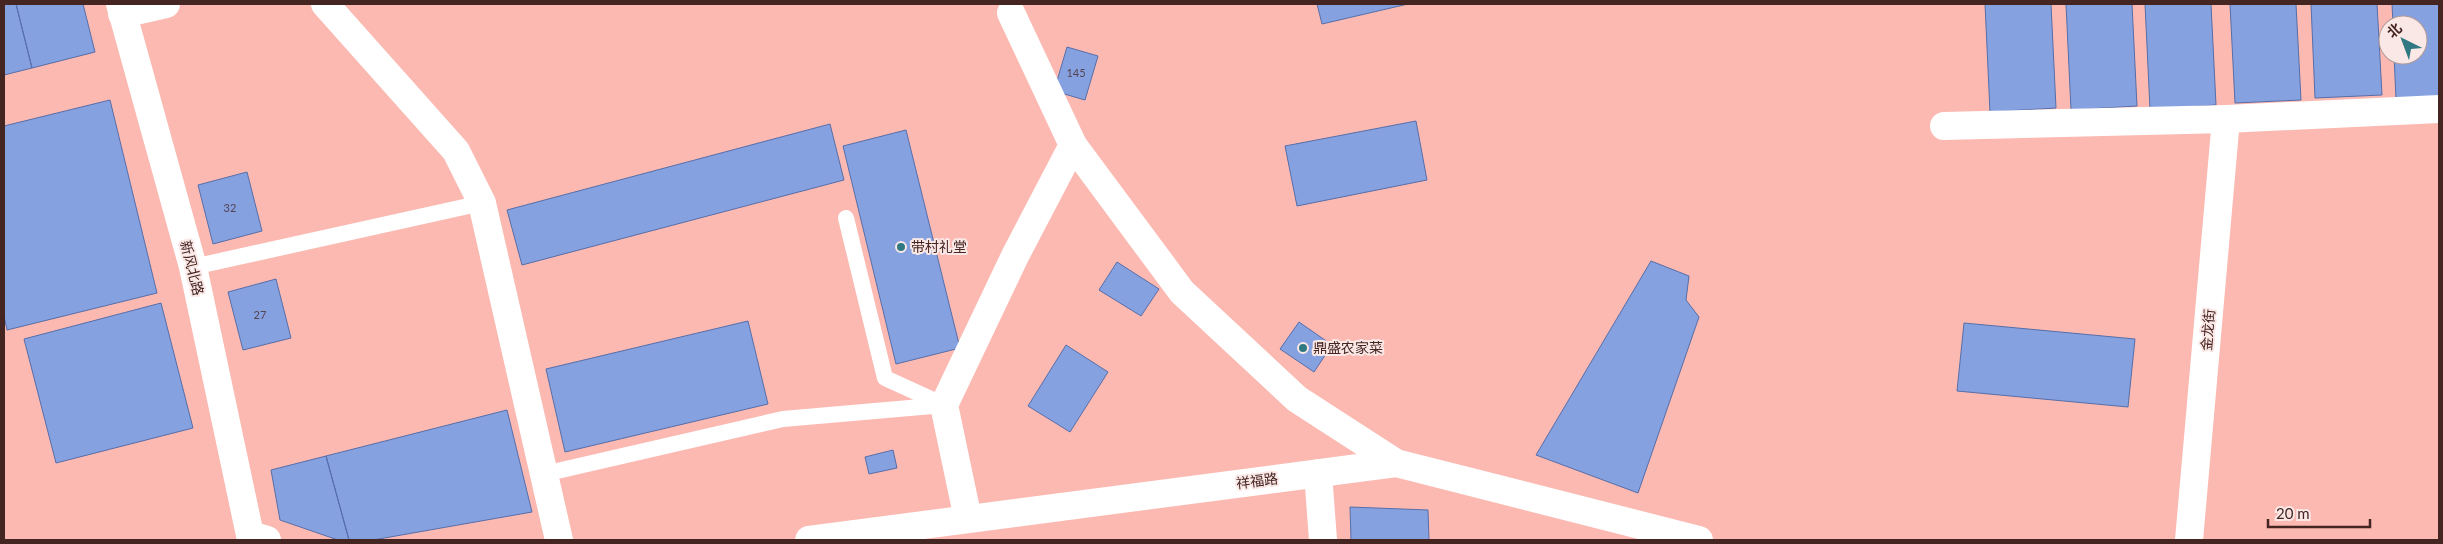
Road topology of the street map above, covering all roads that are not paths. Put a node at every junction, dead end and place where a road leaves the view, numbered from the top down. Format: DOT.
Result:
graph roads {
  1 [pos="166,4"];
  2 [pos="325,4"];
  3 [pos="121,9"];
  4 [pos="1011,9"];
  5 [pos="2439,109"];
  6 [pos="2226,119"];
  7 [pos="1944,126"];
  8 [pos="1073,145"];
  9 [pos="482,203"];
  10 [pos="846,218"];
  11 [pos="193,267"];
  12 [pos="944,405"];
  13 [pos="1396,463"];
  14 [pos="1318,473"];
  15 [pos="544,474"];
  16 [pos="968,519"];
  17 [pos="259,538"];
  18 [pos="559,540"];
  19 [pos="809,540"];
  20 [pos="1323,540"];
  21 [pos="1699,540"];
  22 [pos="2189,540"];
  1 -- 3 [label="street"];
  2 -- 9 [label="street"];
  3 -- 11 [label="street, 新风北路"];
  4 -- 8 [label="street"];
  5 -- 6 [label="street"];
  6 -- 7 [label="street"];
  6 -- 22 [label="street, 金龙街"];
  8 -- 12 [label="street"];
  8 -- 13 [label="street"];
  9 -- 11 [label="lane"];
  9 -- 15 [label="street"];
  10 -- 12 [label="lane"];
  11 -- 17 [label="street, 新风北路"];
  12 -- 15 [label="lane"];
  12 -- 16 [label="street"];
  13 -- 14 [label="street, 祥福路"];
  13 -- 21 [label="street, 祥福路"];
  14 -- 16 [label="street, 祥福路"];
  14 -- 20 [label="street"];
  15 -- 18 [label="street"];
  16 -- 19 [label="street, 祥福路"];
}
